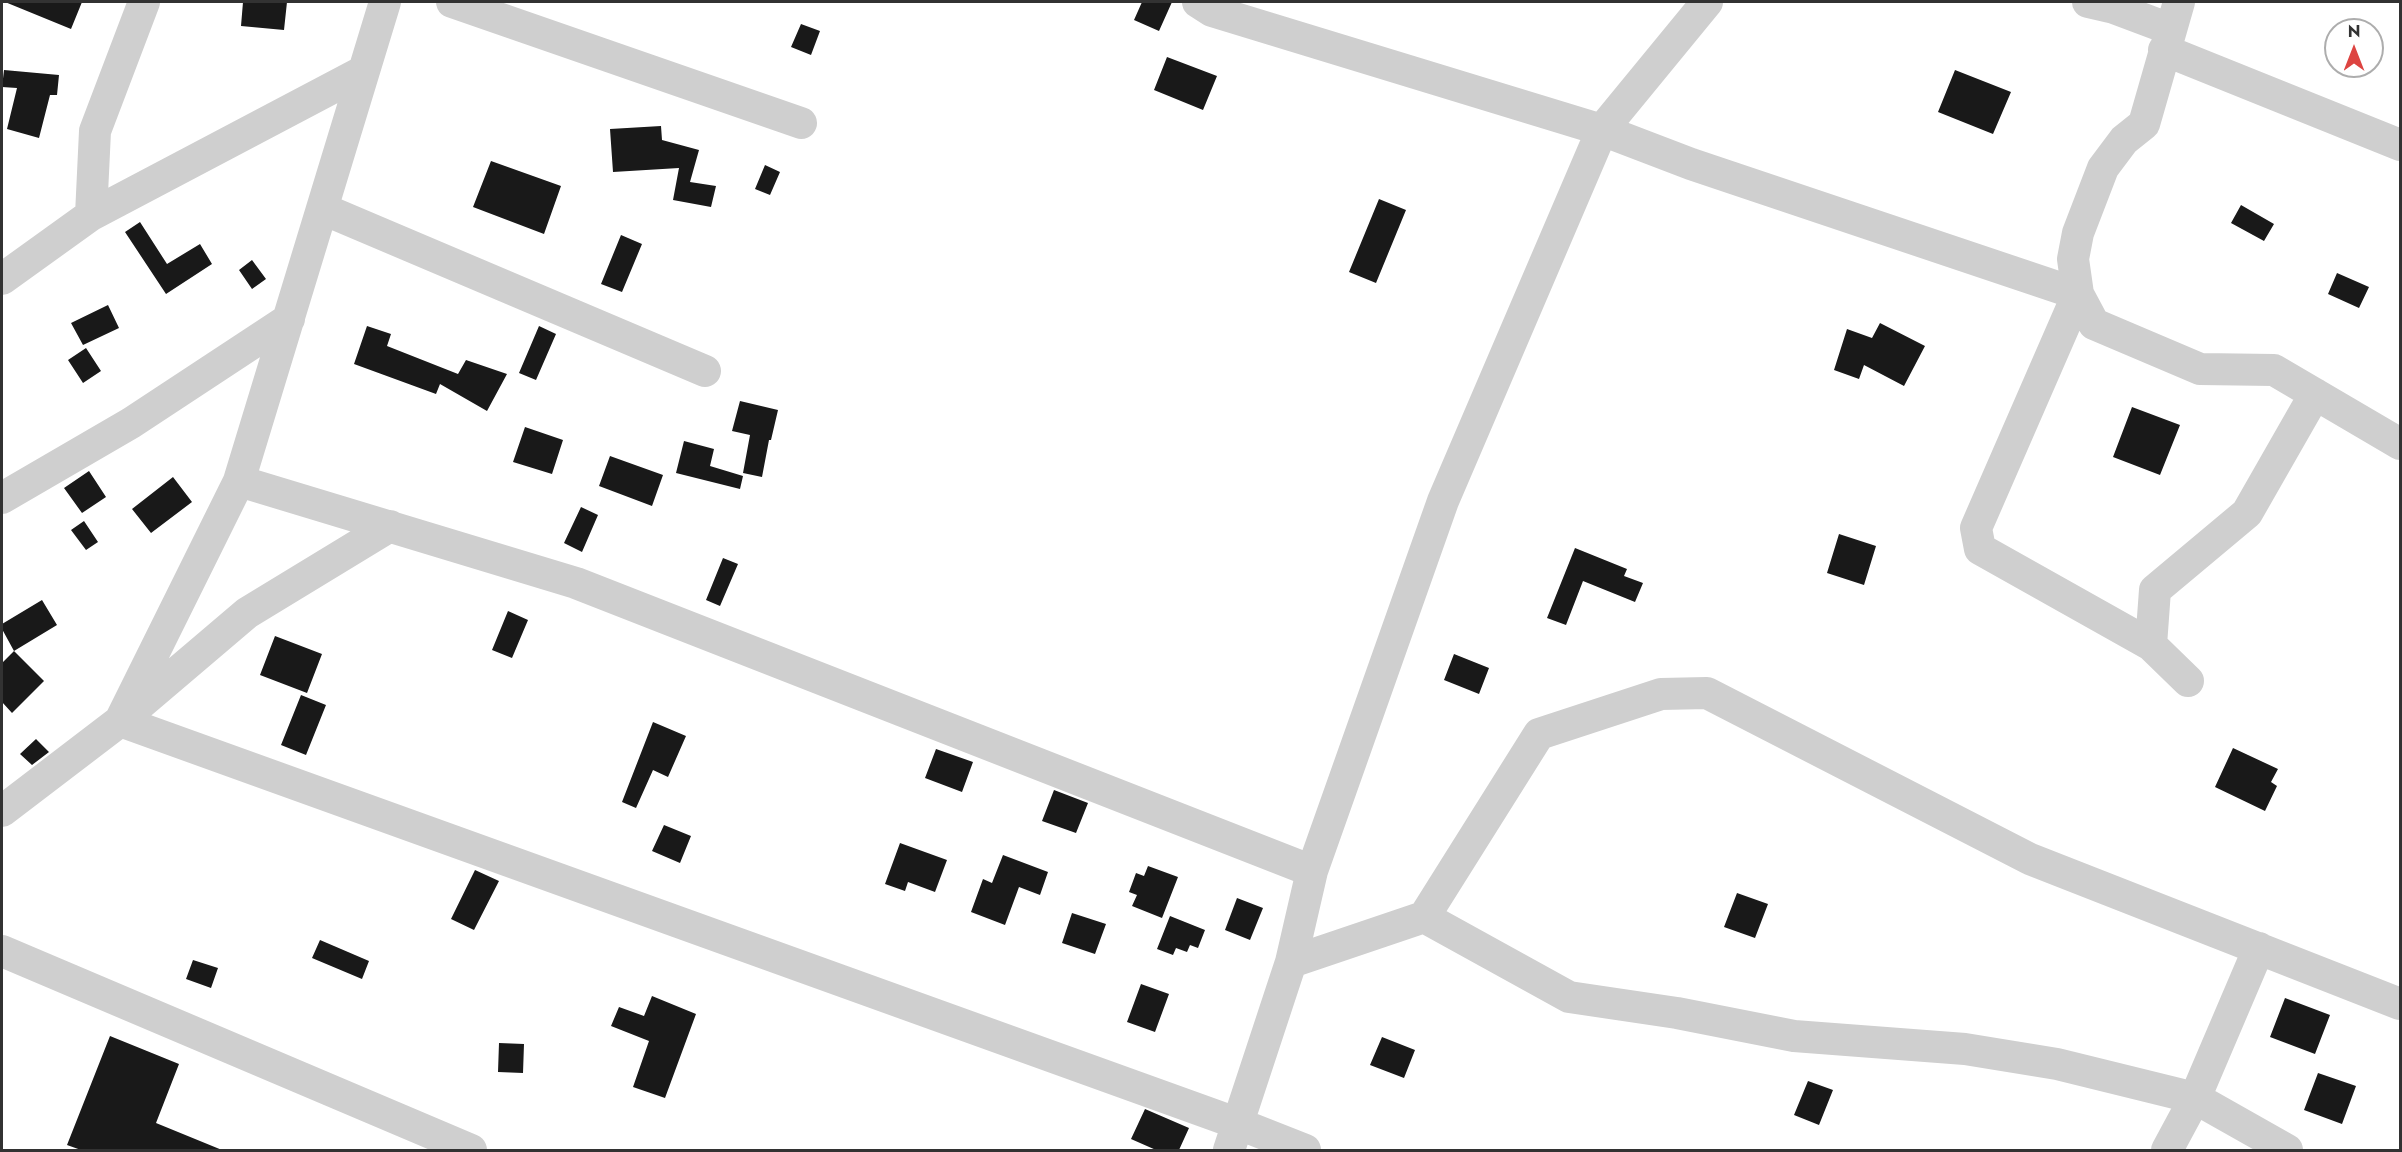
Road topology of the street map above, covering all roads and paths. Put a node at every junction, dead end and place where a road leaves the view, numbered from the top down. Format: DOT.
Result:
graph roads {
  1 [pos="144,2"];
  2 [pos="385,2"];
  3 [pos="452,2"];
  4 [pos="1198,2"];
  5 [pos="1707,2"];
  6 [pos="2088,2"];
  7 [pos="2171,27"];
  8 [pos="364,71"];
  9 [pos="801,123"];
  10 [pos="1602,130"];
  11 [pos="2400,145"];
  12 [pos="323,208"];
  13 [pos="91,215"];
  14 [pos="2,279"];
  15 [pos="2078,294"];
  16 [pos="289,319"];
  17 [pos="705,371"];
  18 [pos="2315,394"];
  19 [pos="2400,444"];
  20 [pos="239,481"];
  21 [pos="2,498"];
  22 [pos="390,526"];
  23 [pos="2151,645"];
  24 [pos="2188,681"];
  25 [pos="120,721"];
  26 [pos="2,810"];
  27 [pos="1312,870"];
  28 [pos="1424,917"];
  29 [pos="2259,948"];
  30 [pos="2,951"];
  31 [pos="1291,962"];
  32 [pos="2400,1004"];
  33 [pos="2195,1098"];
  34 [pos="1234,1137"];
  35 [pos="471,1150"];
  36 [pos="1305,1150"];
  37 [pos="2167,1150"];
  38 [pos="2286,1150"];
  1 -- 13 [label="street"];
  2 -- 8 [label="street"];
  3 -- 9 [label="street"];
  4 -- 10 [label="street"];
  5 -- 10 [label="street"];
  6 -- 7 [label="street"];
  7 -- 11 [label="street"];
  7 -- 15 [label="street"];
  8 -- 12 [label="street"];
  8 -- 13 [label="street"];
  10 -- 15 [label="street"];
  10 -- 27 [label="street"];
  12 -- 16 [label="street"];
  12 -- 17 [label="street"];
  13 -- 14 [label="street"];
  15 -- 18 [label="street"];
  15 -- 23 [label="street"];
  16 -- 20 [label="street"];
  16 -- 21 [label="street"];
  18 -- 19 [label="street"];
  18 -- 23 [label="street"];
  20 -- 22 [label="street"];
  20 -- 25 [label="street"];
  22 -- 25 [label="street"];
  22 -- 27 [label="street"];
  23 -- 24 [label="street"];
  25 -- 26 [label="street"];
  25 -- 34 [label="street"];
  27 -- 31 [label="street"];
  28 -- 29 [label="street"];
  28 -- 31 [label="street"];
  28 -- 33 [label="street"];
  29 -- 32 [label="street"];
  29 -- 33 [label="street"];
  30 -- 35 [label="street"];
  31 -- 34 [label="street"];
  33 -- 37 [label="street"];
  33 -- 38 [label="street"];
  34 -- 36 [label="street"];
}
